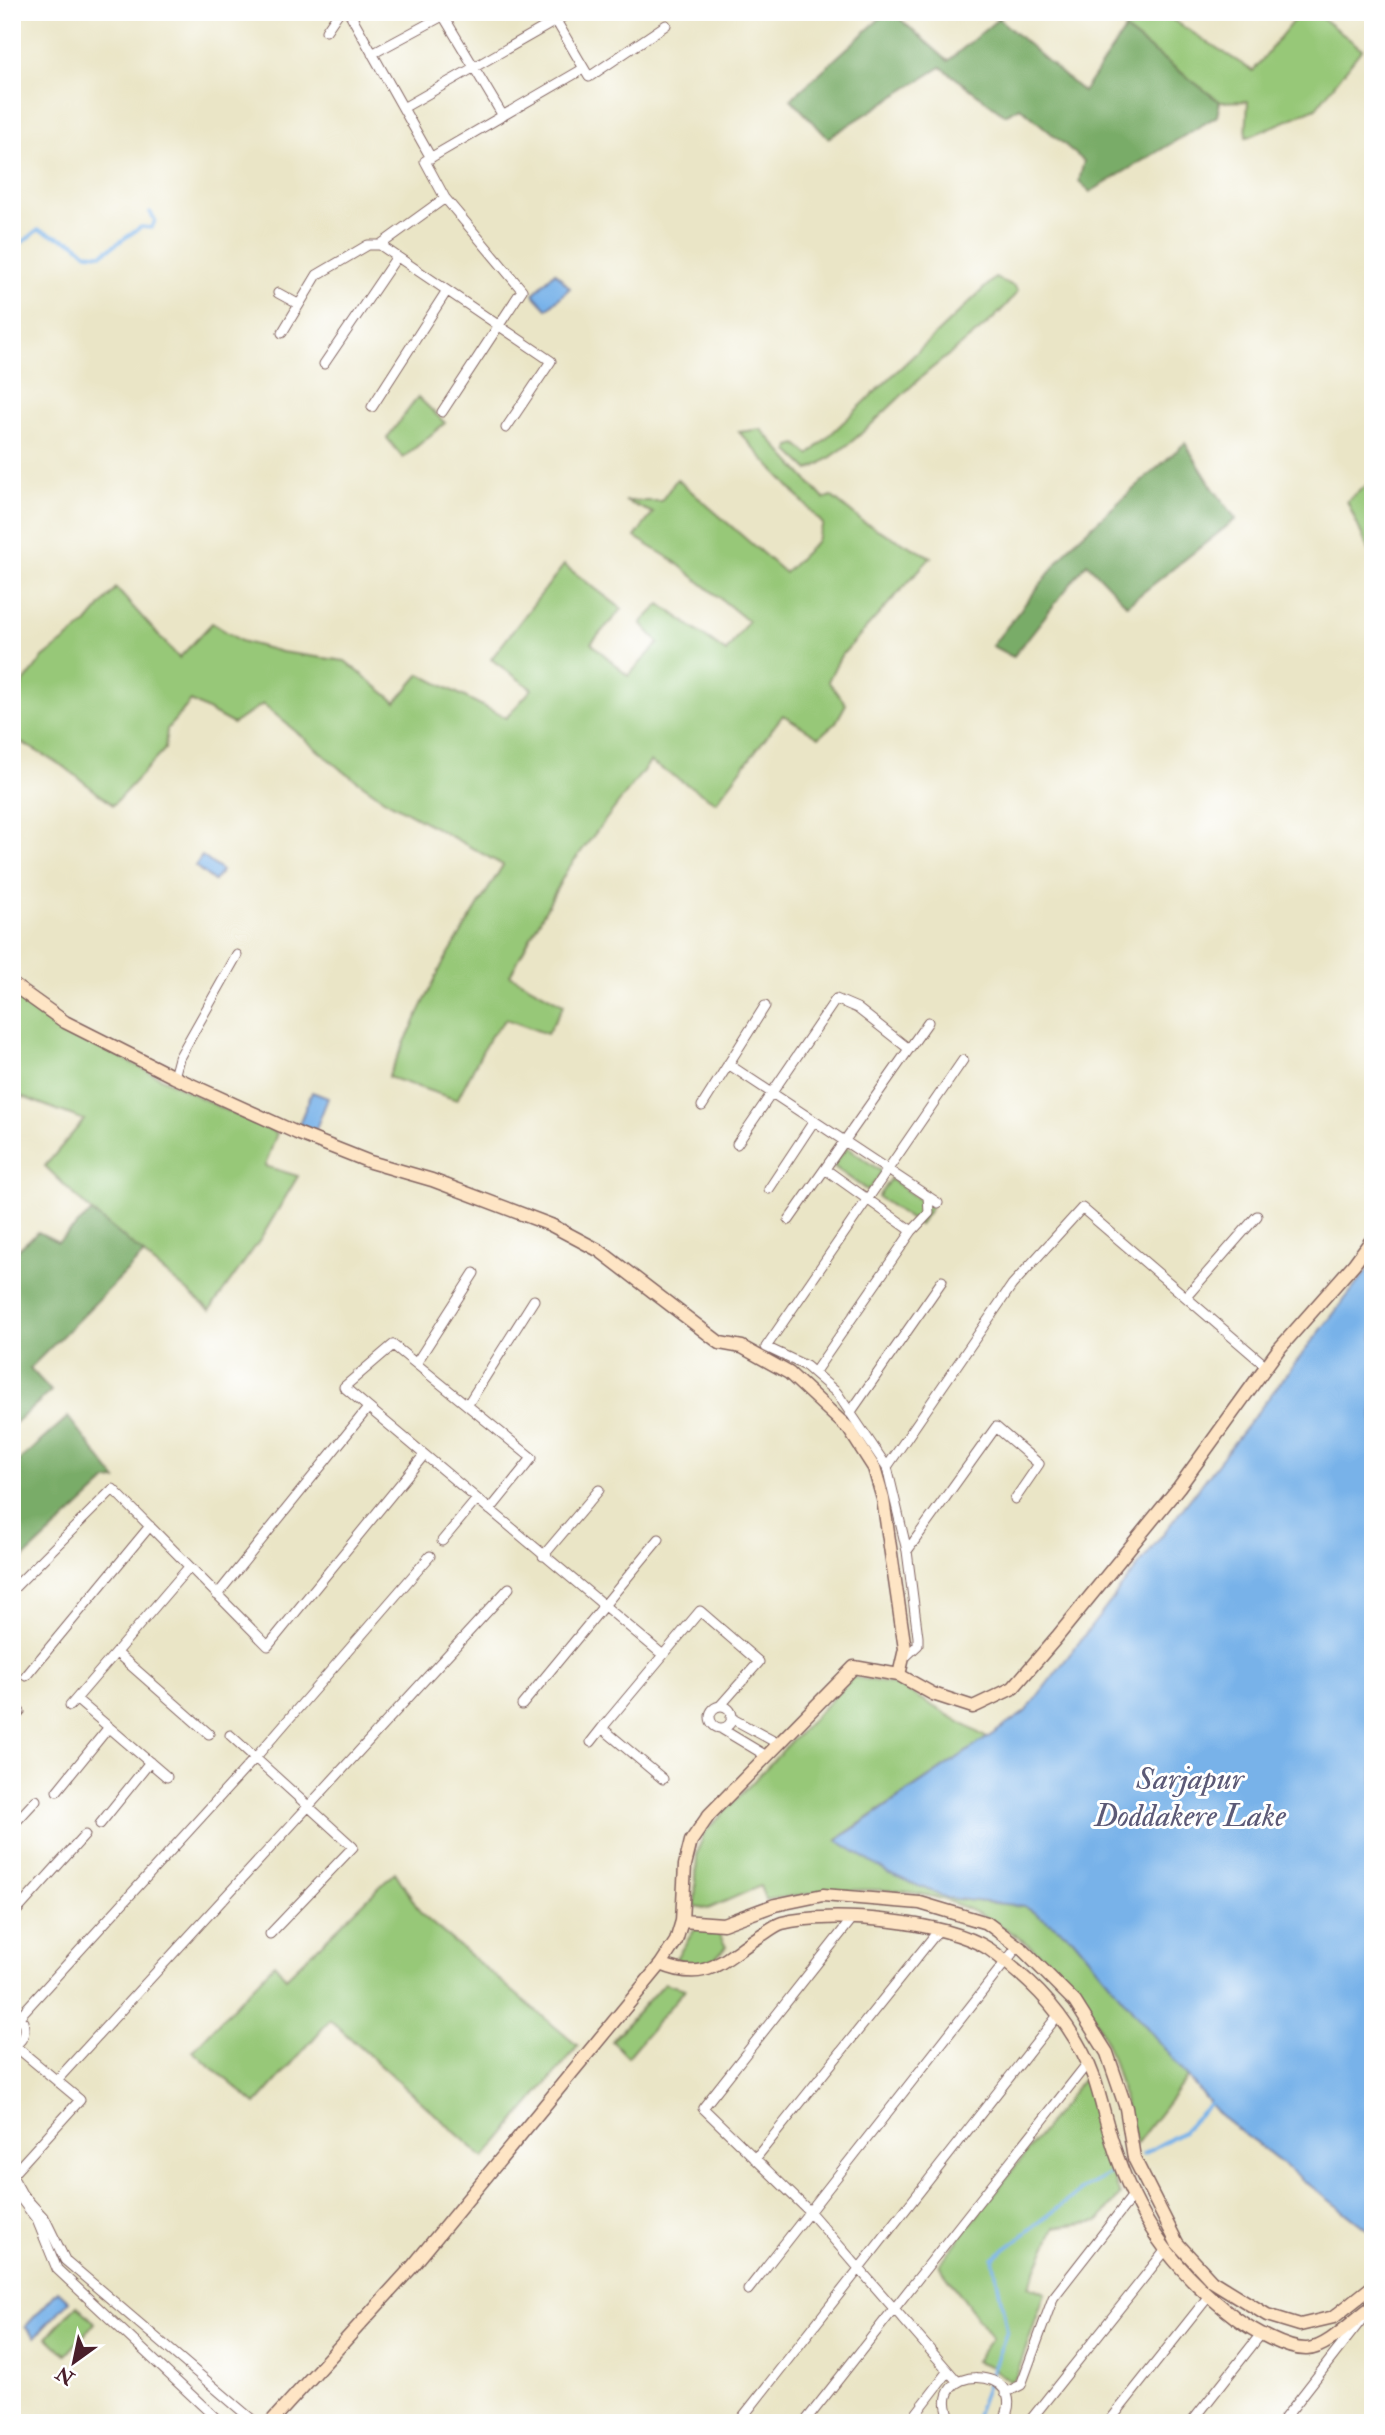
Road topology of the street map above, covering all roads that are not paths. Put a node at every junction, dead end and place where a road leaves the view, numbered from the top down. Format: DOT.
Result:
graph roads {
  1 [pos="339,12"];
  2 [pos="349,12"];
  3 [pos="571,12"];
  4 [pos="445,13"];
  5 [pos="553,16"];
  6 [pos="666,25"];
  7 [pos="326,31"];
  8 [pos="372,54"];
  9 [pos="474,68"];
  10 [pos="583,69"];
  11 [pos="403,108"];
  12 [pos="502,116"];
  13 [pos="431,158"];
  14 [pos="445,198"];
  15 [pos="380,245"];
  16 [pos="396,258"];
  17 [pos="446,292"];
  18 [pos="278,293"];
  19 [pos="299,304"];
  20 [pos="499,326"];
  21 [pos="282,332"];
  22 [pos="324,364"];
  23 [pos="372,407"];
  24 [pos="442,412"];
  25 [pos="506,428"];
  26 [pos="237,955"];
  27 [pos="12,984"];
  28 [pos="765,1006"];
  29 [pos="928,1022"];
  30 [pos="909,1049"];
  31 [pos="962,1060"];
  32 [pos="728,1064"];
  33 [pos="174,1077"];
  34 [pos="770,1092"];
  35 [pos="702,1106"];
  36 [pos="814,1121"];
  37 [pos="844,1141"];
  38 [pos="737,1144"];
  39 [pos="825,1169"];
  40 [pos="888,1169"];
  41 [pos="769,1189"];
  42 [pos="928,1196"];
  43 [pos="868,1199"];
  44 [pos="938,1203"];
  45 [pos="1257,1216"];
  46 [pos="789,1220"];
  47 [pos="912,1231"];
  48 [pos="1373,1238"];
  49 [pos="474,1273"];
  50 [pos="942,1281"];
  51 [pos="1186,1297"];
  52 [pos="534,1300"];
  53 [pos="417,1362"];
  54 [pos="1266,1366"];
  55 [pos="814,1373"];
  56 [pos="468,1404"];
  57 [pos="368,1408"];
  58 [pos="850,1413"];
  59 [pos="424,1455"];
  60 [pos="887,1467"];
  61 [pos="599,1490"];
  62 [pos="477,1499"];
  63 [pos="1015,1499"];
  64 [pos="490,1510"];
  65 [pos="150,1526"];
  66 [pos="659,1539"];
  67 [pos="442,1541"];
  68 [pos="906,1551"];
  69 [pos="430,1556"];
  70 [pos="543,1556"];
  71 [pos="189,1567"];
  72 [pos="509,1588"];
  73 [pos="12,1591"];
  74 [pos="217,1595"];
  75 [pos="604,1608"];
  76 [pos="118,1654"];
  77 [pos="663,1655"];
  78 [pos="902,1659"];
  79 [pos="899,1675"];
  80 [pos="26,1676"];
  81 [pos="522,1705"];
  82 [pos="720,1706"];
  83 [pos="20,1713"];
  84 [pos="732,1718"];
  85 [pos="12,1721"];
  86 [pos="109,1727"];
  87 [pos="602,1728"];
  88 [pos="720,1728"];
  89 [pos="209,1734"];
  90 [pos="230,1735"];
  91 [pos="591,1742"];
  92 [pos="777,1743"];
  93 [pos="765,1755"];
  94 [pos="255,1758"];
  95 [pos="149,1762"];
  96 [pos="167,1777"];
  97 [pos="663,1779"];
  98 [pos="57,1791"];
  99 [pos="36,1800"];
  100 [pos="307,1805"];
  101 [pos="100,1824"];
  102 [pos="12,1826"];
  103 [pos="85,1835"];
  104 [pos="12,1916"];
  105 [pos="852,1919"];
  106 [pos="682,1921"];
  107 [pos="938,1930"];
  108 [pos="271,1934"];
  109 [pos="1018,1946"];
  110 [pos="1005,1963"];
  111 [pos="661,1964"];
  112 [pos="1059,2014"];
  113 [pos="16,2015"];
  114 [pos="13,2046"];
  115 [pos="1087,2064"];
  116 [pos="57,2080"];
  117 [pos="755,2159"];
  118 [pos="12,2175"];
  119 [pos="12,2187"];
  120 [pos="1134,2194"];
  121 [pos="809,2211"];
  122 [pos="1166,2251"];
  123 [pos="859,2267"];
  124 [pos="1373,2286"];
  125 [pos="748,2290"];
  126 [pos="1209,2297"];
  127 [pos="1373,2306"];
  128 [pos="895,2307"];
  129 [pos="1261,2334"];
  130 [pos="948,2372"];
  131 [pos="958,2382"];
  132 [pos="1005,2393"];
  133 [pos="1373,2418"];
  134 [pos="221,2423"];
  135 [pos="256,2423"];
  136 [pos="270,2423"];
  137 [pos="738,2423"];
  138 [pos="804,2423"];
  139 [pos="909,2423"];
  140 [pos="953,2423"];
  141 [pos="1002,2423"];
  142 [pos="1028,2423"];
  143 [pos="1108,2423"];
  144 [pos="1191,2423"];
  145 [pos="1281,2423"];
  146 [pos="1369,2423"];
  1 -- 7 [label="street"];
  2 -- 8 [label="street"];
  3 -- 5 [label="street"];
  4 -- 8 [label="street"];
  4 -- 9 [label="street"];
  5 -- 9 [label="street"];
  5 -- 10 [label="street"];
  6 -- 10 [label="street"];
  8 -- 11 [label="street"];
  9 -- 11 [label="street"];
  9 -- 12 [label="street"];
  10 -- 12 [label="street"];
  11 -- 13 [label="street"];
  12 -- 13 [label="street"];
  13 -- 14 [label="street"];
  14 -- 15 [label="street"];
  14 -- 20 [label="street"];
  15 -- 16 [label="street"];
  15 -- 19 [label="street"];
  16 -- 17 [label="street"];
  16 -- 22 [label="street"];
  17 -- 20 [label="street"];
  17 -- 23 [label="street"];
  18 -- 19 [label="street"];
  19 -- 21 [label="street"];
  20 -- 24 [label="street"];
  20 -- 25 [label="street"];
  26 -- 33 [label="street"];
  27 -- 33 [label="street"];
  28 -- 32 [label="street"];
  29 -- 30 [label="street"];
  30 -- 34 [label="street"];
  30 -- 37 [label="street"];
  31 -- 40 [label="street"];
  32 -- 34 [label="street"];
  32 -- 35 [label="street"];
  33 -- 78 [label="street"];
  34 -- 36 [label="street"];
  34 -- 38 [label="street"];
  36 -- 37 [label="street"];
  36 -- 41 [label="street"];
  37 -- 39 [label="street"];
  37 -- 40 [label="street"];
  39 -- 43 [label="street"];
  39 -- 46 [label="street"];
  40 -- 42 [label="street"];
  40 -- 43 [label="street"];
  42 -- 44 [label="street"];
  42 -- 47 [label="street"];
  43 -- 47 [label="street"];
  43 -- 55 [label="street"];
  45 -- 51 [label="street"];
  47 -- 55 [label="street"];
  48 -- 54 [label="street"];
  49 -- 53 [label="street"];
  50 -- 58 [label="street"];
  51 -- 54 [label="street"];
  51 -- 60 [label="street"];
  52 -- 56 [label="street"];
  53 -- 56 [label="street"];
  53 -- 57 [label="street"];
  54 -- 79 [label="street"];
  55 -- 58 [label="street"];
  56 -- 64 [label="street"];
  57 -- 59 [label="street"];
  57 -- 74 [label="street"];
  58 -- 60 [label="street"];
  59 -- 62 [label="street"];
  59 -- 74 [label="street"];
  60 -- 68 [label="street"];
  61 -- 70 [label="street"];
  62 -- 64 [label="street"];
  62 -- 67 [label="street"];
  63 -- 68 [label="street"];
  64 -- 70 [label="street"];
  65 -- 71 [label="street"];
  65 -- 73 [label="street"];
  65 -- 80 [label="street"];
  66 -- 75 [label="street"];
  68 -- 78 [label="street"];
  69 -- 94 [label="street"];
  70 -- 75 [label="street"];
  71 -- 74 [label="street"];
  71 -- 76 [label="street"];
  72 -- 100 [label="street"];
  75 -- 77 [label="street"];
  75 -- 81 [label="street"];
  76 -- 86 [label="street"];
  76 -- 89 [label="street"];
  77 -- 82 [label="street"];
  77 -- 87 [label="street"];
  78 -- 79 [label="street"];
  79 -- 92 [label="street"];
  82 -- 84 [label="street"];
  82 -- 88 [label="street"];
  83 -- 85 [label="street"];
  84 -- 88 [label="street"];
  84 -- 92 [label="street"];
  86 -- 95 [label="street"];
  86 -- 98 [label="street"];
  87 -- 91 [label="street"];
  87 -- 97 [label="street"];
  88 -- 93 [label="street"];
  90 -- 94 [label="street"];
  92 -- 93 [label="street"];
  93 -- 106 [label="street"];
  94 -- 100 [label="street"];
  94 -- 113 [label="street"];
  95 -- 96 [label="street"];
  95 -- 101 [label="street"];
  99 -- 102 [label="street"];
  100 -- 108 [label="street"];
  100 -- 116 [label="street"];
  103 -- 104 [label="street"];
  105 -- 107 [label="street"];
  105 -- 111 [label="street"];
  105 -- 117 [label="street"];
  106 -- 109 [label="street"];
  106 -- 111 [label="street"];
  107 -- 110 [label="street"];
  107 -- 117 [label="street"];
  109 -- 110 [label="street"];
  109 -- 124 [label="street"];
  110 -- 112 [label="street"];
  110 -- 121 [label="street"];
  111 -- 136 [label="street"];
  112 -- 115 [label="street"];
  112 -- 123 [label="street"];
  113 -- 114 [label="street"];
  114 -- 116 [label="street"];
  115 -- 120 [label="street"];
  115 -- 128 [label="street"];
  116 -- 118 [label="street"];
  117 -- 121 [label="street"];
  118 -- 135 [label="street"];
  119 -- 134 [label="street"];
  120 -- 122 [label="street"];
  120 -- 132 [label="street"];
  121 -- 123 [label="street"];
  121 -- 125 [label="street"];
  122 -- 126 [label="street"];
  122 -- 142 [label="street"];
  123 -- 128 [label="street"];
  123 -- 137 [label="street"];
  126 -- 129 [label="street"];
  126 -- 143 [label="street"];
  127 -- 129 [label="street"];
  127 -- 145 [label="street"];
  128 -- 130 [label="street"];
  128 -- 138 [label="street"];
  129 -- 144 [label="street"];
  130 -- 131 [label="street"];
  130 -- 139 [label="street"];
  131 -- 132 [label="street"];
  131 -- 140 [label="street"];
  132 -- 141 [label="street"];
  133 -- 146 [label="street"];
}
